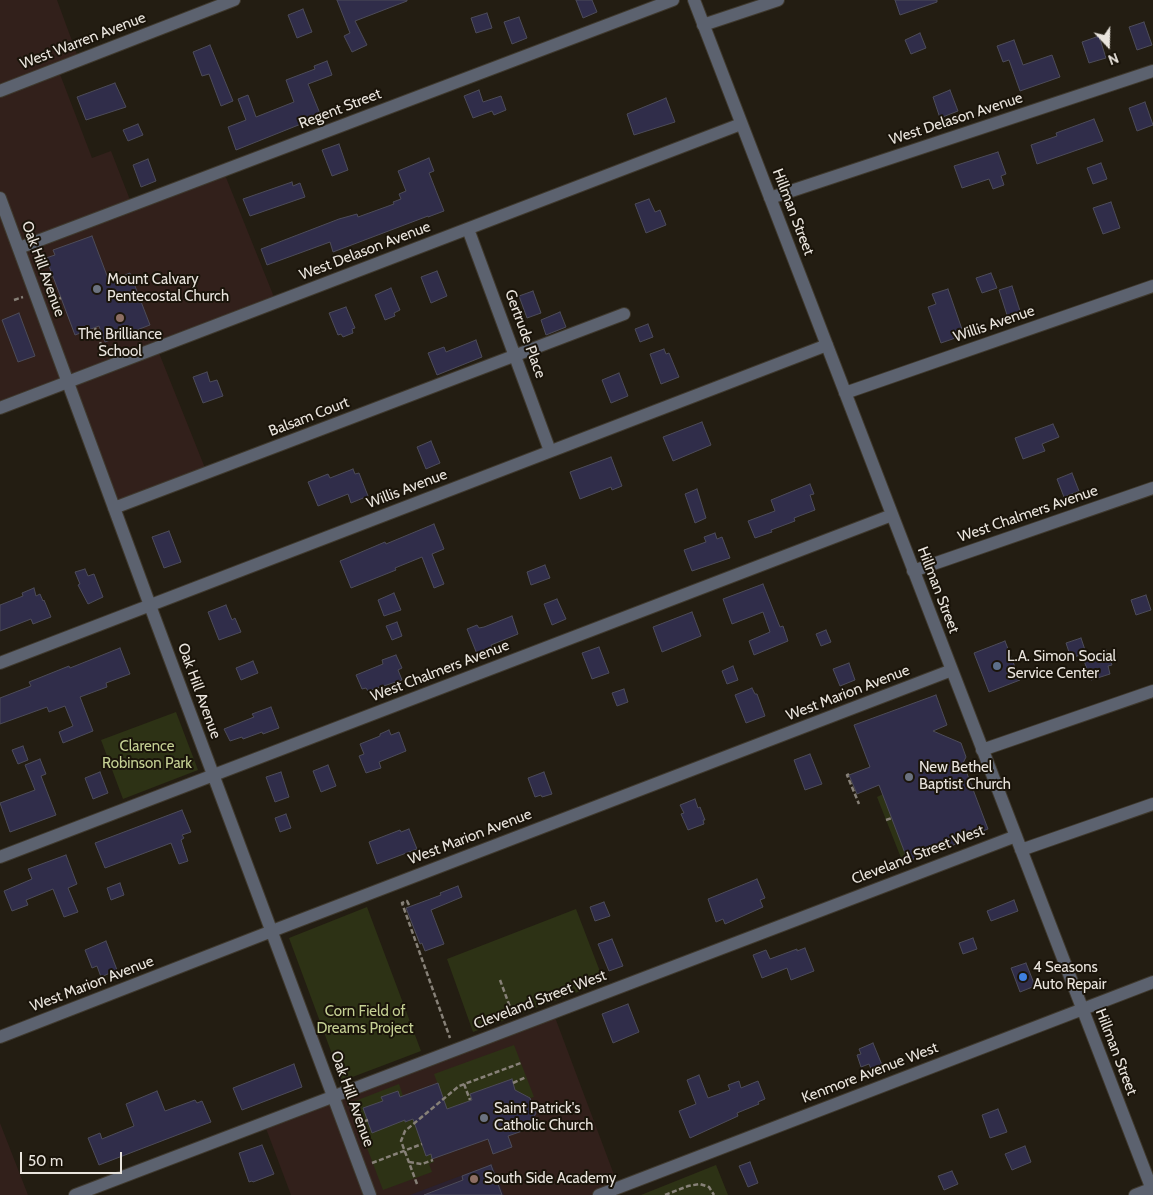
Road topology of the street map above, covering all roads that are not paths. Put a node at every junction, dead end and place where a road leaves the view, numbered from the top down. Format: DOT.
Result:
graph roads {
  1 [pos="234,0"];
  2 [pos="673,0"];
  3 [pos="694,0"];
  4 [pos="778,0"];
  5 [pos="703,25"];
  6 [pos="1153,71"];
  7 [pos="0,91"];
  8 [pos="741,124"];
  9 [pos="0,198"];
  10 [pos="770,198"];
  11 [pos="468,229"];
  12 [pos="18,248"];
  13 [pos="1153,286"];
  14 [pos="624,314"];
  15 [pos="826,345"];
  16 [pos="515,356"];
  17 [pos="67,382"];
  18 [pos="845,393"];
  19 [pos="0,408"];
  20 [pos="550,451"];
  21 [pos="1153,488"];
  22 [pos="114,508"];
  23 [pos="892,515"];
  24 [pos="914,570"];
  25 [pos="150,606"];
  26 [pos="0,663"];
  27 [pos="952,670"];
  28 [pos="1153,691"];
  29 [pos="982,750"];
  30 [pos="213,775"];
  31 [pos="1153,804"];
  32 [pos="1016,836"];
  33 [pos="1021,850"];
  34 [pos="0,857"];
  35 [pos="272,931"];
  36 [pos="1153,982"];
  37 [pos="1082,1009"];
  38 [pos="0,1037"];
  39 [pos="333,1096"];
  40 [pos="1153,1190"];
  41 [pos="75,1195"];
  42 [pos="370,1195"];
  43 [pos="599,1195"];
  44 [pos="1135,1195"];
  1 -- 7 [label="street, West Warren Avenue"];
  2 -- 12 [label="street, Regent Street"];
  3 -- 5 [label="street, Hillman Street"];
  4 -- 5 [label="street"];
  5 -- 8 [label="street, Hillman Street"];
  6 -- 10 [label="street, West Delason Avenue"];
  8 -- 10 [label="street, Hillman Street"];
  8 -- 11 [label="street, West Delason Avenue"];
  9 -- 12 [label="street, Oak Hill Avenue"];
  10 -- 15 [label="street, Hillman Street"];
  11 -- 16 [label="street, Gertrude Place"];
  11 -- 17 [label="street, West Delason Avenue"];
  12 -- 17 [label="street, Oak Hill Avenue"];
  13 -- 18 [label="street, Willis Avenue"];
  14 -- 16 [label="street, Balsam Court"];
  15 -- 18 [label="street, Hillman Street"];
  15 -- 20 [label="street, Willis Avenue"];
  16 -- 20 [label="street, Gertrude Place"];
  16 -- 22 [label="street, Balsam Court"];
  17 -- 19 [label="street, West Delason Avenue"];
  17 -- 22 [label="street, Oak Hill Avenue"];
  18 -- 23 [label="street, Hillman Street"];
  20 -- 25 [label="street, Willis Avenue"];
  21 -- 24 [label="street, West Chalmers Avenue"];
  22 -- 25 [label="street, Oak Hill Avenue"];
  23 -- 24 [label="street, Hillman Street"];
  23 -- 30 [label="street, West Chalmers Avenue"];
  24 -- 27 [label="street, Hillman Street"];
  25 -- 26 [label="street, Willis Avenue"];
  25 -- 30 [label="street, Oak Hill Avenue"];
  27 -- 29 [label="street, Hillman Street"];
  27 -- 35 [label="street, West Marion Avenue"];
  28 -- 29 [label="street"];
  29 -- 32 [label="street, Hillman Street"];
  30 -- 34 [label="street, West Chalmers Avenue"];
  30 -- 35 [label="street, Oak Hill Avenue"];
  31 -- 33 [label="street"];
  32 -- 33 [label="street, Hillman Street"];
  32 -- 39 [label="street, Cleveland Street West"];
  33 -- 37 [label="street, Hillman Street"];
  35 -- 38 [label="street, West Marion Avenue"];
  35 -- 39 [label="street, Oak Hill Avenue"];
  36 -- 37 [label="street, Kenmore Avenue West"];
  37 -- 40 [label="street, Hillman Street"];
  37 -- 43 [label="street, Kenmore Avenue West"];
  39 -- 41 [label="street, Cleveland Street West"];
  39 -- 42 [label="street, Oak Hill Avenue"];
  40 -- 44 [label="street"];
}
